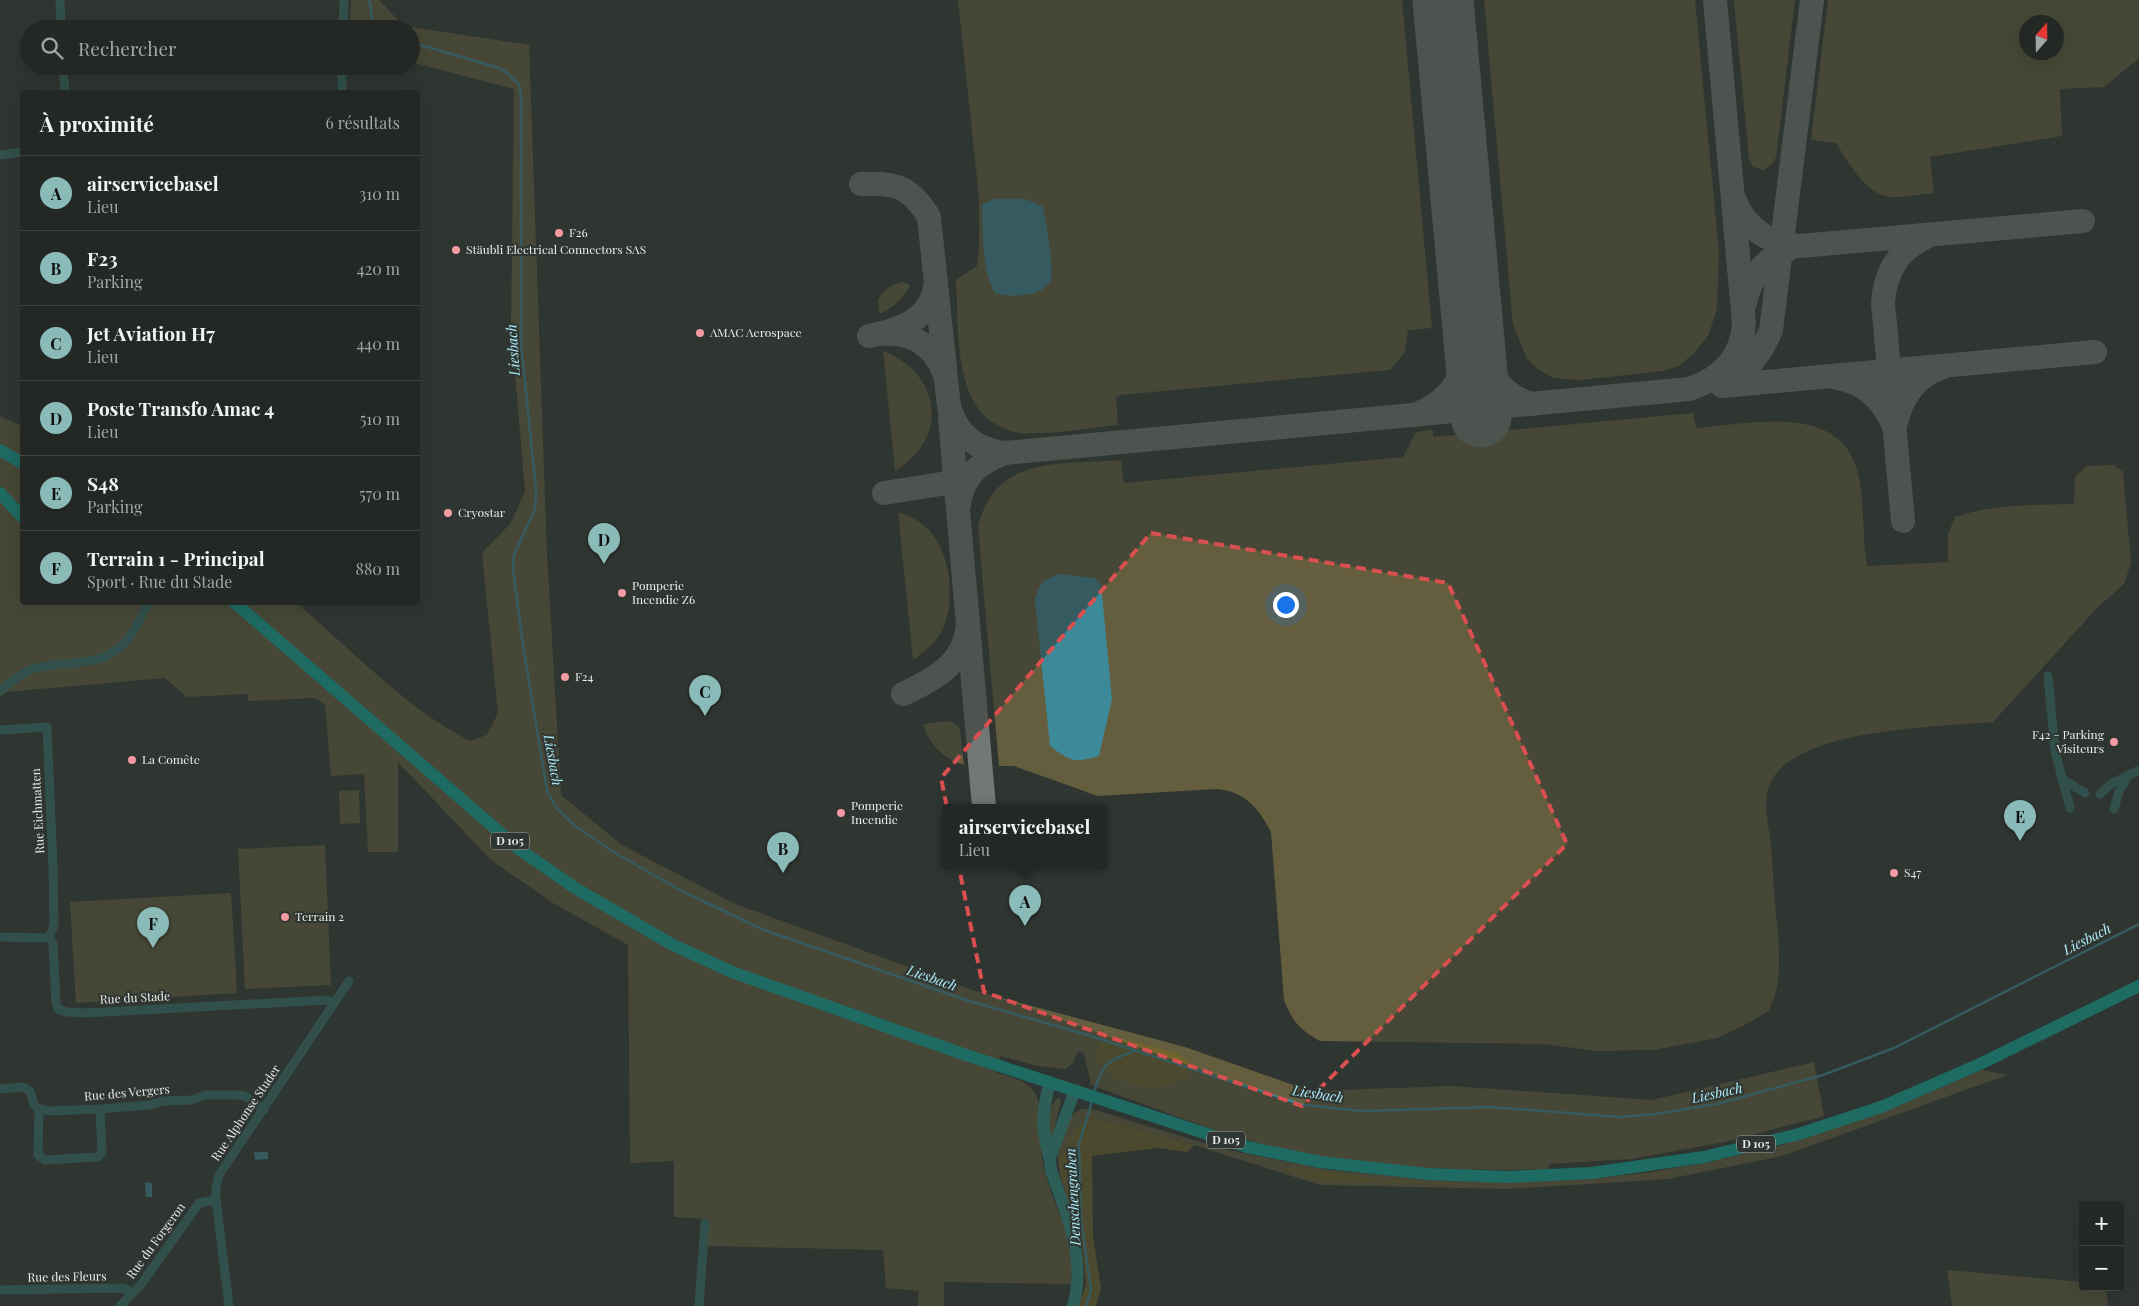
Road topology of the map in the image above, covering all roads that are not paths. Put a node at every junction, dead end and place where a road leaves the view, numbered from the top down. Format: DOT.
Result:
graph roads {
  1 [pos="60,0"];
  2 [pos="344,0"];
  3 [pos="61,20"];
  4 [pos="343,20"];
  5 [pos="64,75"];
  6 [pos="342,75"];
  7 [pos="65,90"];
  8 [pos="342,90"];
  9 [pos="20,152"];
  10 [pos="0,155"];
  11 [pos="0,450"];
  12 [pos="20,462"];
  13 [pos="0,493"];
  14 [pos="20,515"];
  15 [pos="141,605"];
  16 [pos="147,605"];
  17 [pos="237,605"];
  18 [pos="139,618"];
  19 [pos="2048,676"];
  20 [pos="0,691"];
  21 [pos="0,730"];
  22 [pos="2139,770"];
  23 [pos="2128,777"];
  24 [pos="2064,780"];
  25 [pos="2086,793"];
  26 [pos="2100,794"];
  27 [pos="2070,808"];
  28 [pos="2114,809"];
  29 [pos="0,938"];
  30 [pos="49,938"];
  31 [pos="349,980"];
  32 [pos="2139,986"];
  33 [pos="334,1003"];
  34 [pos="1050,1082"];
  35 [pos="0,1089"];
  36 [pos="1080,1092"];
  37 [pos="39,1109"];
  38 [pos="100,1109"];
  39 [pos="264,1110"];
  40 [pos="1050,1158"];
  41 [pos="216,1200"];
  42 [pos="705,1223"];
  43 [pos="0,1290"];
  44 [pos="133,1293"];
  45 [pos="120,1306"];
  46 [pos="229,1306"];
  47 [pos="699,1306"];
  48 [pos="1073,1306"];
  1 -- 3 [label="street"];
  2 -- 4 [label="street"];
  5 -- 7 [label="street"];
  6 -- 8 [label="street"];
  9 -- 10 [label="street"];
  11 -- 12 [label="main road"];
  13 -- 14 [label="main road"];
  15 -- 18 [label="street"];
  16 -- 18 [label="street"];
  17 -- 34 [label="main road, D 105"];
  18 -- 20 [label="street"];
  19 -- 24 [label="street"];
  21 -- 30 [label="street, Rue Eichmatten"];
  22 -- 23 [label="street"];
  23 -- 26 [label="street"];
  23 -- 28 [label="street"];
  24 -- 25 [label="street"];
  24 -- 27 [label="street"];
  29 -- 30 [label="street"];
  30 -- 33 [label="street, Rue du Stade"];
  31 -- 33 [label="street, Rue Alphonse Studer"];
  32 -- 36 [label="main road, D 105"];
  33 -- 39 [label="street, Rue Alphonse Studer"];
  34 -- 36 [label="main road, D 105"];
  34 -- 40 [label="street"];
  35 -- 37 [label="street"];
  36 -- 40 [label="street"];
  37 -- 38 [label="street, Rue des Vergers"];
  37 -- 38 [label="street"];
  38 -- 39 [label="street, Rue des Vergers"];
  39 -- 41 [label="street, Rue Alphonse Studer"];
  40 -- 48 [label="street"];
  41 -- 44 [label="street, Rue du Forgeron"];
  41 -- 46 [label="street, Rue Alphonse Studer"];
  42 -- 47 [label="street"];
  43 -- 44 [label="street, Rue des Fleurs"];
  44 -- 45 [label="street, Rue du Forgeron"];
}
